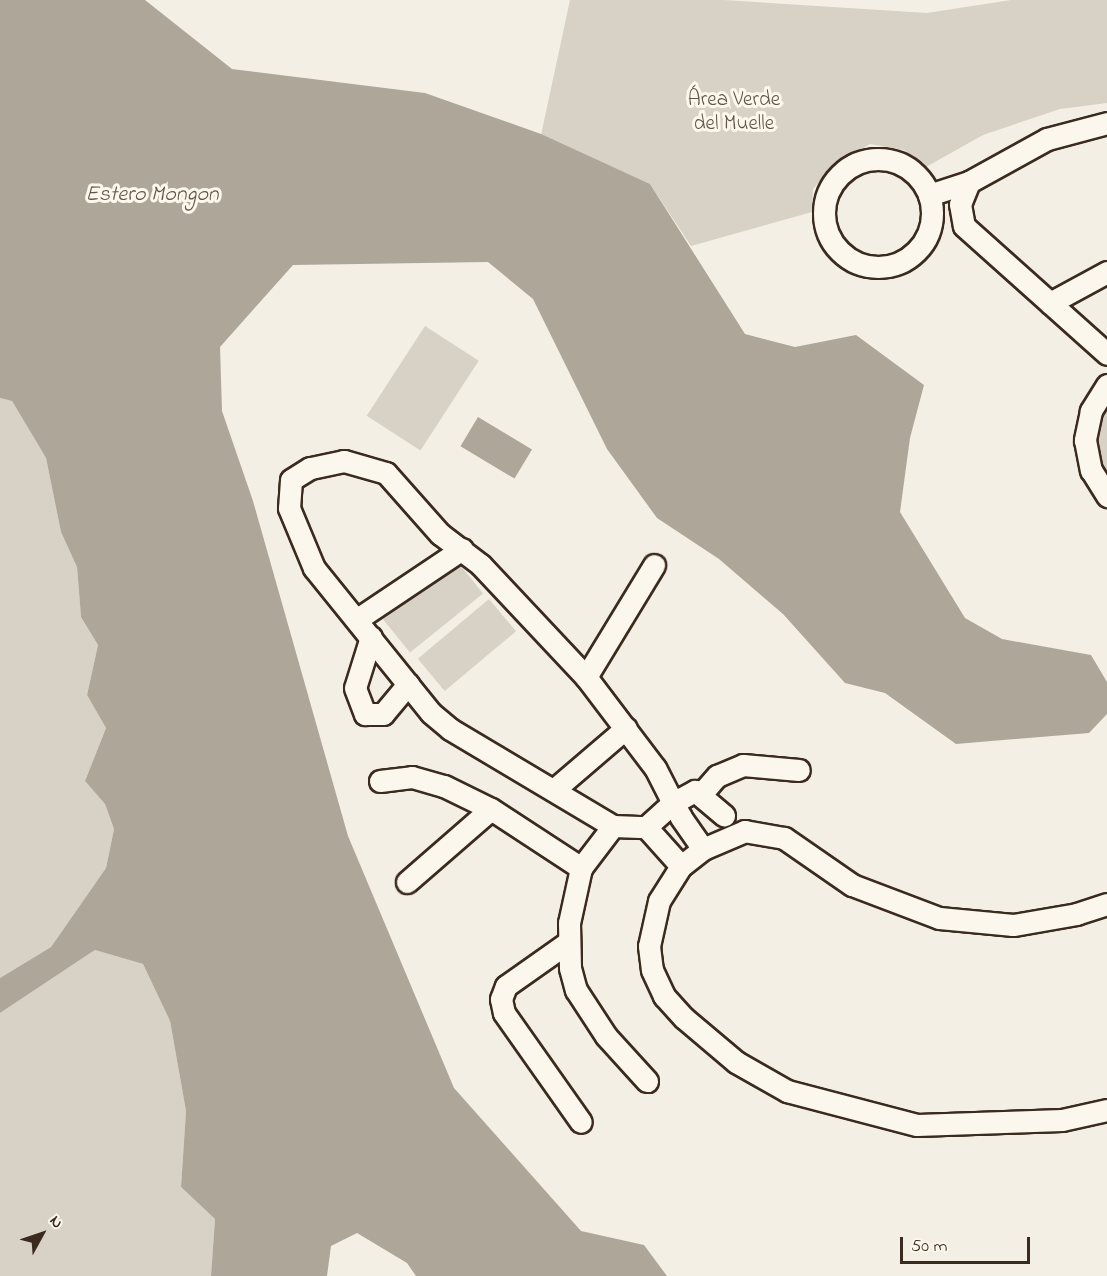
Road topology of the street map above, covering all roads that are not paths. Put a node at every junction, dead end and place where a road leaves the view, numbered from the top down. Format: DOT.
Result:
graph roads {
  1 [pos="1107,123"];
  2 [pos="969,182"];
  3 [pos="929,195"];
  4 [pos="964,226"];
  5 [pos="930,228"];
  6 [pos="1107,272"];
  7 [pos="1050,303"];
  8 [pos="1105,357"];
  9 [pos="1107,385"];
  10 [pos="1107,496"];
  11 [pos="462,549"];
  12 [pos="654,565"];
  13 [pos="359,618"];
  14 [pos="371,637"];
  15 [pos="586,677"];
  16 [pos="408,684"];
  17 [pos="626,728"];
  18 [pos="800,770"];
  19 [pos="380,781"];
  20 [pos="556,788"];
  21 [pos="702,793"];
  22 [pos="673,802"];
  23 [pos="491,809"];
  24 [pos="724,815"];
  25 [pos="614,826"];
  26 [pos="646,827"];
  27 [pos="703,849"];
  28 [pos="681,866"];
  29 [pos="580,868"];
  30 [pos="407,882"];
  31 [pos="1107,904"];
  32 [pos="567,943"];
  33 [pos="646,1081"];
  34 [pos="1107,1110"];
  35 [pos="581,1122"];
  1 -- 2 [label="street"];
  2 -- 3 [label="street"];
  2 -- 4 [label="street"];
  3 -- 5 [label="street"];
  3 -- 5 [label="street"];
  4 -- 5 [label="street"];
  4 -- 7 [label="street"];
  6 -- 7 [label="street"];
  7 -- 8 [label="street"];
  9 -- 10 [label="street"];
  11 -- 13 [label="street"];
  11 -- 13 [label="street"];
  11 -- 15 [label="street"];
  12 -- 15 [label="street"];
  13 -- 14 [label="street"];
  14 -- 16 [label="street"];
  14 -- 16 [label="street"];
  15 -- 17 [label="street"];
  16 -- 20 [label="street"];
  17 -- 20 [label="street"];
  17 -- 22 [label="street"];
  18 -- 21 [label="street"];
  19 -- 23 [label="street"];
  20 -- 25 [label="street"];
  21 -- 22 [label="street"];
  21 -- 24 [label="street"];
  22 -- 26 [label="street"];
  22 -- 27 [label="street"];
  23 -- 29 [label="street"];
  23 -- 30 [label="street"];
  25 -- 26 [label="street"];
  25 -- 29 [label="street"];
  26 -- 28 [label="street"];
  27 -- 28 [label="street"];
  27 -- 31 [label="street"];
  28 -- 34 [label="street"];
  29 -- 32 [label="street"];
  32 -- 33 [label="street"];
  32 -- 35 [label="street"];
}
